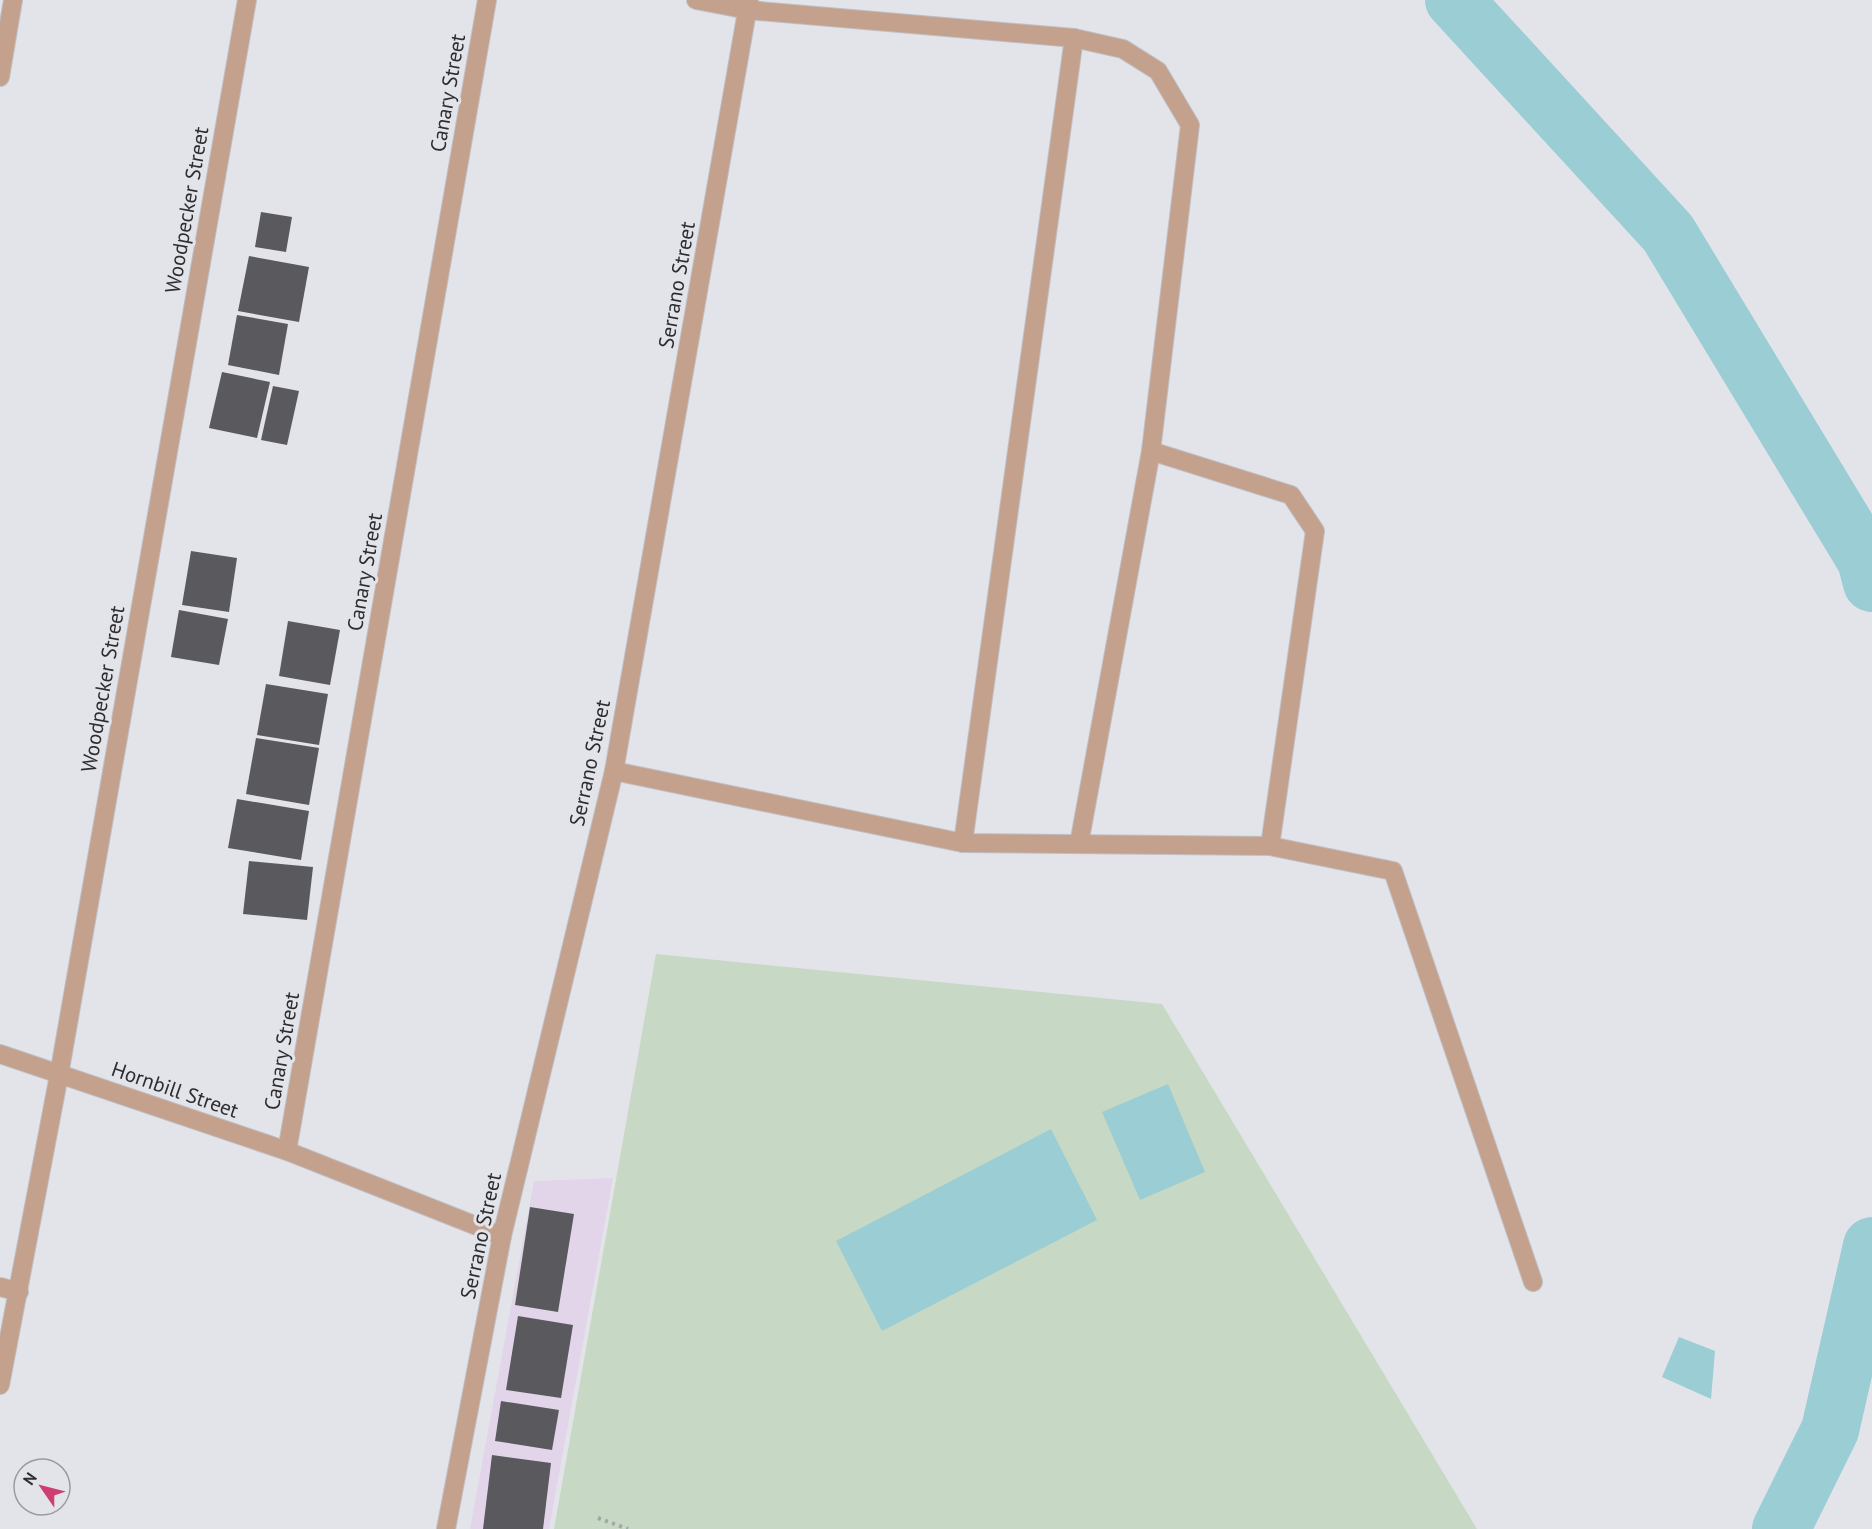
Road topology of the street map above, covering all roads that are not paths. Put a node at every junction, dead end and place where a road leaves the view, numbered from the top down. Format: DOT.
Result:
graph roads {
  1 [pos="13,0"];
  2 [pos="246,0"];
  3 [pos="487,0"];
  4 [pos="696,0"];
  5 [pos="749,5"];
  6 [pos="1074,38"];
  7 [pos="0,78"];
  8 [pos="1151,451"];
  9 [pos="614,771"];
  10 [pos="963,843"];
  11 [pos="1079,844"];
  12 [pos="1270,846"];
  13 [pos="0,1054"];
  14 [pos="59,1075"];
  15 [pos="287,1151"];
  16 [pos="502,1236"];
  17 [pos="1533,1282"];
  18 [pos="0,1287"];
  19 [pos="19,1292"];
  20 [pos="0,1385"];
  21 [pos="446,1529"];
  1 -- 7 [label="street"];
  2 -- 14 [label="street, Woodpecker Street"];
  3 -- 15 [label="street, Canary Street"];
  4 -- 5 [label="street"];
  5 -- 6 [label="street"];
  5 -- 9 [label="street, Serrano Street"];
  6 -- 8 [label="street"];
  6 -- 10 [label="street"];
  8 -- 11 [label="street"];
  8 -- 12 [label="street"];
  9 -- 10 [label="street"];
  9 -- 16 [label="street, Serrano Street"];
  10 -- 11 [label="street"];
  11 -- 12 [label="street"];
  12 -- 17 [label="street"];
  13 -- 14 [label="street, Hornbill Street"];
  14 -- 15 [label="street, Hornbill Street"];
  14 -- 19 [label="street, Woodpecker Street"];
  15 -- 16 [label="street, Hornbill Street"];
  16 -- 21 [label="street, Serrano Street"];
  18 -- 19 [label="street"];
  19 -- 20 [label="street, Woodpecker Street"];
}
